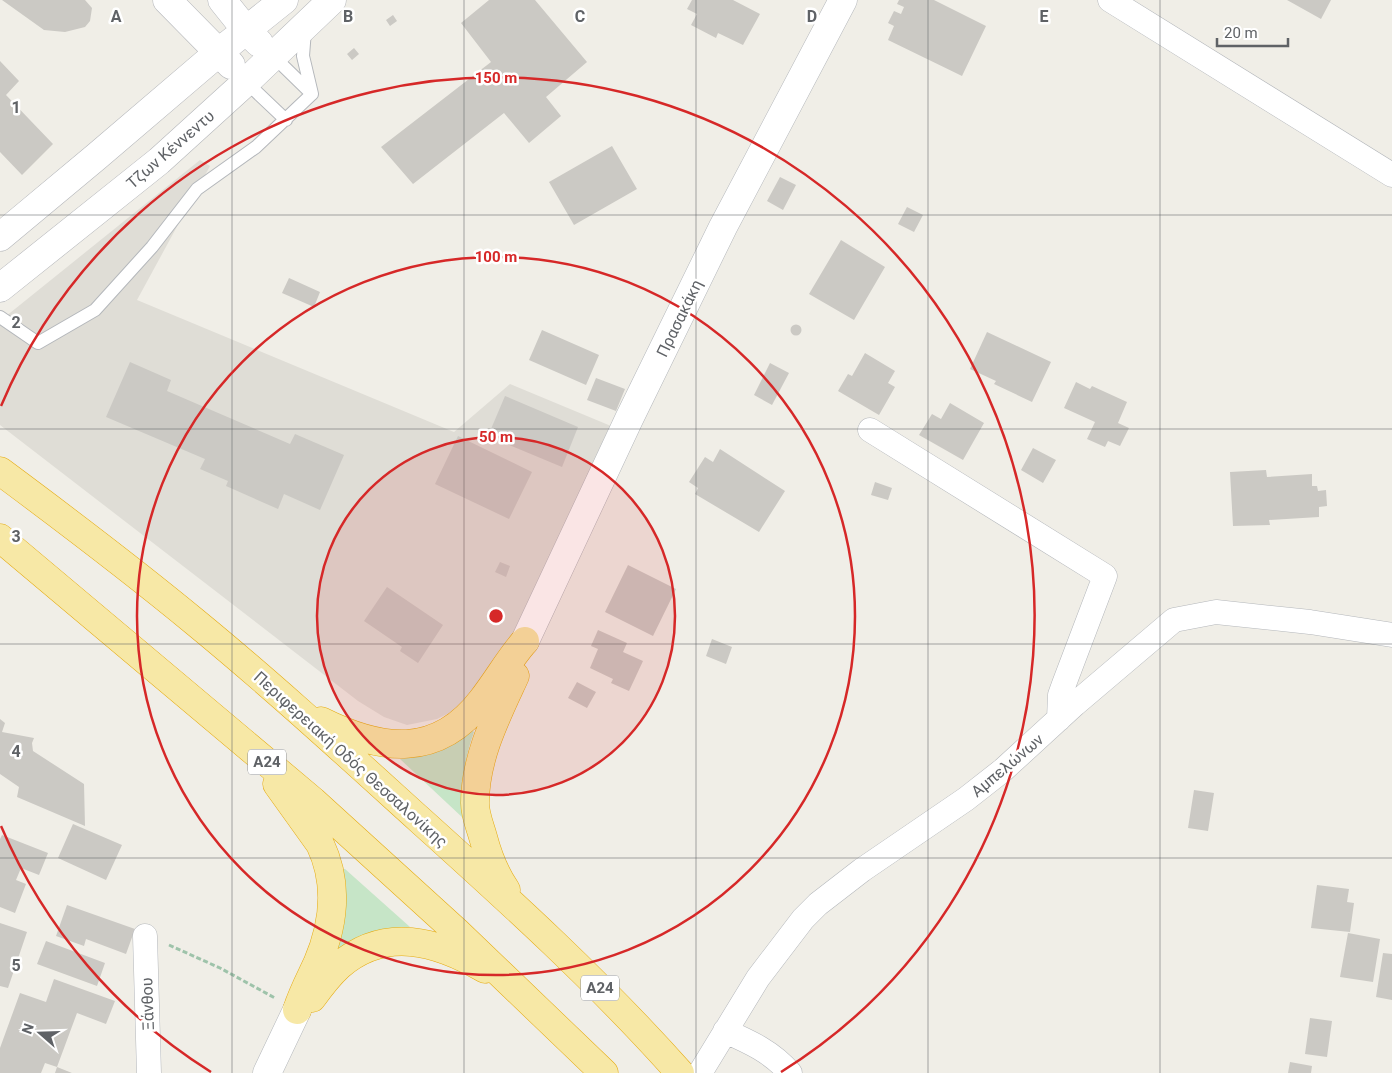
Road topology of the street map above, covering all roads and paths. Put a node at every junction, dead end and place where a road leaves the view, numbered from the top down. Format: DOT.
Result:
graph roads {
  1 [pos="168,0"];
  2 [pos="222,0"];
  3 [pos="284,0"];
  4 [pos="332,0"];
  5 [pos="843,0"];
  6 [pos="1110,0"];
  7 [pos="306,24"];
  8 [pos="246,30"];
  9 [pos="219,52"];
  10 [pos="273,56"];
  11 [pos="246,82"];
  12 [pos="312,94"];
  13 [pos="286,120"];
  14 [pos="1392,175"];
  15 [pos="0,237"];
  16 [pos="0,288"];
  17 [pos="0,317"];
  18 [pos="870,430"];
  19 [pos="0,471"];
  20 [pos="0,538"];
  21 [pos="1392,635"];
  22 [pos="525,641"];
  23 [pos="287,701"];
  24 [pos="1059,719"];
  25 [pos="254,751"];
  26 [pos="521,912"];
  27 [pos="145,936"];
  28 [pos="526,996"];
  29 [pos="298,1010"];
  30 [pos="724,1031"];
  31 [pos="685,1071"];
  32 [pos="149,1073"];
  33 [pos="267,1073"];
  34 [pos="604,1073"];
  35 [pos="790,1073"];
  1 -- 9 [label="main road"];
  2 -- 8 [label="main road"];
  3 -- 8 [label="main road"];
  4 -- 7 [label="main road, Τζων Κέννεντυ"];
  5 -- 22 [label="main road, Πρασακάκη"];
  6 -- 14 [label="street"];
  7 -- 10 [label="main road, Τζων Κέννεντυ"];
  7 -- 12 [label="lane"];
  8 -- 9 [label="main road"];
  8 -- 10 [label="main road"];
  9 -- 11 [label="main road"];
  9 -- 15 [label="main road"];
  10 -- 11 [label="main road, Τζων Κέννεντυ"];
  10 -- 12 [label="lane"];
  11 -- 13 [label="lane"];
  11 -- 16 [label="main road, Τζων Κέννεντυ"];
  12 -- 13 [label="lane"];
  13 -- 17 [label="lane"];
  18 -- 24 [label="street"];
  19 -- 23 [label="highway, Περιφερειακή Οδός Θεσσαλονίκης / Α24"];
  20 -- 25 [label="highway, Α24"];
  21 -- 24 [label="street, Αμπελώνων"];
  22 -- 23 [label="highway"];
  22 -- 26 [label="highway"];
  23 -- 26 [label="highway, Περιφερειακή Οδός Θεσσαλονίκης / Α24"];
  24 -- 30 [label="street, Αμπελώνων"];
  25 -- 28 [label="highway, Α24"];
  25 -- 29 [label="highway"];
  26 -- 31 [label="highway, Περιφερειακή Οδός Θεσσαλονίκης / Α24"];
  27 -- 29 [label="path"];
  27 -- 32 [label="street, Ξάνθου"];
  28 -- 29 [label="highway"];
  28 -- 34 [label="highway, Α24"];
  29 -- 33 [label="main road"];
  30 -- 31 [label="street, Αμπελώνων"];
  30 -- 35 [label="street"];
}
